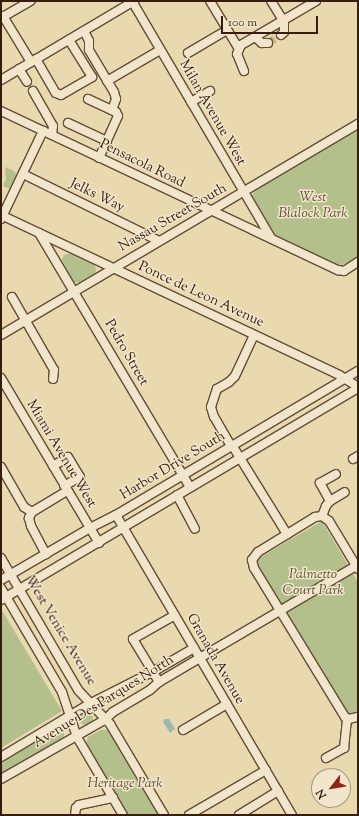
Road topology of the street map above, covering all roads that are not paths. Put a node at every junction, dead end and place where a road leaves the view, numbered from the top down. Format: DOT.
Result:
graph roads {
  1 [pos="30,1"];
  2 [pos="133,1"];
  3 [pos="210,1"];
  4 [pos="271,1"];
  5 [pos="316,1"];
  6 [pos="2,17"];
  7 [pos="283,20"];
  8 [pos="227,30"];
  9 [pos="84,31"];
  10 [pos="281,35"];
  11 [pos="255,37"];
  12 [pos="69,40"];
  13 [pos="268,43"];
  14 [pos="239,49"];
  15 [pos="160,50"];
  16 [pos="188,54"];
  17 [pos="33,61"];
  18 [pos="20,69"];
  19 [pos="101,71"];
  20 [pos="244,71"];
  21 [pos="92,77"];
  22 [pos="1,80"];
  23 [pos="107,81"];
  24 [pos="27,82"];
  25 [pos="33,91"];
  26 [pos="210,91"];
  27 [pos="88,99"];
  28 [pos="191,102"];
  29 [pos="112,110"];
  30 [pos="1,111"];
  31 [pos="68,123"];
  32 [pos="358,124"];
  33 [pos="43,131"];
  34 [pos="52,135"];
  35 [pos="107,141"];
  36 [pos="99,158"];
  37 [pos="22,174"];
  38 [pos="243,192"];
  39 [pos="210,211"];
  40 [pos="2,216"];
  41 [pos="38,232"];
  42 [pos="271,238"];
  43 [pos="159,241"];
  44 [pos="358,262"];
  45 [pos="114,268"];
  46 [pos="74,292"];
  47 [pos="12,297"];
  48 [pos="26,320"];
  49 [pos="1,335"];
  50 [pos="254,335"];
  51 [pos="358,371"];
  52 [pos="1,378"];
  53 [pos="346,378"];
  54 [pos="53,379"];
  55 [pos="358,387"];
  56 [pos="232,446"];
  57 [pos="240,458"];
  58 [pos="53,466"];
  59 [pos="1,467"];
  60 [pos="336,474"];
  61 [pos="183,476"];
  62 [pos="190,488"];
  63 [pos="66,489"];
  64 [pos="345,492"];
  65 [pos="177,495"];
  66 [pos="330,501"];
  67 [pos="32,512"];
  68 [pos="116,515"];
  69 [pos="322,516"];
  70 [pos="123,527"];
  71 [pos="90,528"];
  72 [pos="195,529"];
  73 [pos="287,534"];
  74 [pos="99,543"];
  75 [pos="46,554"];
  76 [pos="1,558"];
  77 [pos="357,568"];
  78 [pos="11,575"];
  79 [pos="1,580"];
  80 [pos="1,588"];
  81 [pos="20,590"];
  82 [pos="4,599"];
  83 [pos="281,610"];
  84 [pos="175,615"];
  85 [pos="194,648"];
  86 [pos="200,658"];
  87 [pos="153,671"];
  88 [pos="159,682"];
  89 [pos="91,703"];
  90 [pos="227,704"];
  91 [pos="70,715"];
  92 [pos="358,717"];
  93 [pos="347,718"];
  94 [pos="106,719"];
  95 [pos="183,730"];
  96 [pos="77,736"];
  97 [pos="1,757"];
  98 [pos="326,758"];
  99 [pos="266,770"];
  100 [pos="1,779"];
  101 [pos="278,791"];
  102 [pos="113,798"];
  103 [pos="75,815"];
  104 [pos="123,815"];
  105 [pos="164,815"];
  106 [pos="189,815"];
  107 [pos="239,815"];
  108 [pos="292,815"];
  1 -- 6 [label="street"];
  2 -- 9 [label="street"];
  2 -- 15 [label="street, Milan Avenue West"];
  3 -- 8 [label="street"];
  4 -- 7 [label="street"];
  5 -- 7 [label="street"];
  6 -- 17 [label="street"];
  7 -- 10 [label="street"];
  7 -- 11 [label="street"];
  8 -- 14 [label="street"];
  8 -- 16 [label="street"];
  9 -- 12 [label="street"];
  9 -- 19 [label="street"];
  11 -- 13 [label="street"];
  11 -- 14 [label="street"];
  12 -- 17 [label="street"];
  12 -- 21 [label="street"];
  14 -- 20 [label="street"];
  15 -- 23 [label="street"];
  15 -- 28 [label="street, Milan Avenue West"];
  17 -- 18 [label="street"];
  17 -- 21 [label="street"];
  18 -- 22 [label="street"];
  18 -- 24 [label="street"];
  19 -- 21 [label="street"];
  19 -- 23 [label="street"];
  23 -- 29 [label="street"];
  25 -- 34 [label="street"];
  26 -- 28 [label="street"];
  27 -- 29 [label="street"];
  28 -- 38 [label="street, Milan Avenue West"];
  29 -- 35 [label="street"];
  30 -- 33 [label="street, Pensacola Road"];
  31 -- 35 [label="street"];
  32 -- 38 [label="street, Nassau Street South"];
  33 -- 34 [label="street, Pensacola Road"];
  33 -- 37 [label="street"];
  34 -- 36 [label="street, Pensacola Road"];
  35 -- 36 [label="street"];
  36 -- 39 [label="street, Pensacola Road"];
  37 -- 40 [label="street"];
  37 -- 43 [label="street, Jelks Way"];
  38 -- 39 [label="street, Nassau Street South"];
  38 -- 42 [label="street, Milan Avenue West"];
  39 -- 42 [label="street, Pensacola Road"];
  39 -- 43 [label="street, Nassau Street South"];
  40 -- 41 [label="street, Ponce de Leon Avenue"];
  41 -- 45 [label="street, Ponce de Leon Avenue"];
  41 -- 46 [label="street, Pedro Street"];
  42 -- 44 [label="street, Pensacola Road"];
  43 -- 45 [label="street, Nassau Street South"];
  45 -- 46 [label="street, Nassau Street South"];
  45 -- 50 [label="street, Ponce de Leon Avenue"];
  46 -- 48 [label="street, Nassau Street South"];
  46 -- 61 [label="street, Pedro Street"];
  47 -- 48 [label="street"];
  48 -- 49 [label="street, Nassau Street South"];
  48 -- 54 [label="street"];
  50 -- 53 [label="street, Ponce de Leon Avenue"];
  50 -- 56 [label="street"];
  51 -- 53 [label="street, Harbor Drive South"];
  52 -- 58 [label="street, Miami Avenue West"];
  53 -- 55 [label="street, Ponce de Leon Avenue"];
  53 -- 56 [label="street, Harbor Drive South"];
  55 -- 57 [label="street, Harbor Drive South"];
  56 -- 57 [label="street"];
  56 -- 61 [label="street, Harbor Drive South"];
  57 -- 62 [label="street, Harbor Drive South"];
  57 -- 73 [label="street"];
  58 -- 63 [label="street, Miami Avenue West"];
  58 -- 63 [label="street"];
  59 -- 67 [label="street"];
  60 -- 66 [label="street"];
  61 -- 62 [label="street, Pedro Street"];
  61 -- 68 [label="street, Harbor Drive South"];
  62 -- 65 [label="street, Harbor Drive South"];
  63 -- 67 [label="street"];
  63 -- 71 [label="street, Miami Avenue West"];
  64 -- 66 [label="street"];
  65 -- 70 [label="street, Harbor Drive South"];
  65 -- 72 [label="street"];
  66 -- 69 [label="street"];
  67 -- 75 [label="street"];
  68 -- 70 [label="street, Granada Avenue"];
  68 -- 71 [label="street, Harbor Drive South"];
  69 -- 73 [label="street"];
  69 -- 77 [label="street"];
  70 -- 74 [label="street, Harbor Drive South"];
  70 -- 84 [label="street, Granada Avenue"];
  71 -- 74 [label="street, Miami Avenue West"];
  71 -- 75 [label="street, Harbor Drive South"];
  73 -- 83 [label="street"];
  74 -- 81 [label="street, Harbor Drive South"];
  75 -- 78 [label="street, Harbor Drive South"];
  76 -- 78 [label="street, West Venice Avenue"];
  77 -- 83 [label="street, Avenue Des Parques North"];
  78 -- 79 [label="street, Harbor Drive South"];
  78 -- 81 [label="street, West Venice Avenue"];
  80 -- 82 [label="street, West Venice Avenue"];
  81 -- 82 [label="street, Harbor Drive South"];
  81 -- 89 [label="street, West Venice Avenue"];
  82 -- 91 [label="street, West Venice Avenue"];
  83 -- 86 [label="street, Avenue Des Parques North"];
  83 -- 93 [label="street"];
  84 -- 85 [label="street, Granada Avenue"];
  84 -- 87 [label="street"];
  85 -- 86 [label="street, Granada Avenue"];
  85 -- 87 [label="street, Avenue Des Parques North"];
  86 -- 88 [label="street, Avenue Des Parques North"];
  86 -- 90 [label="street, Granada Avenue"];
  87 -- 88 [label="street"];
  87 -- 89 [label="street, Avenue Des Parques North"];
  88 -- 94 [label="street, Avenue Des Parques North"];
  89 -- 91 [label="street, Avenue Des Parques North"];
  89 -- 94 [label="street, West Venice Avenue"];
  90 -- 95 [label="street"];
  90 -- 99 [label="street, Granada Avenue"];
  91 -- 96 [label="street, West Venice Avenue"];
  91 -- 97 [label="street, Avenue Des Parques North"];
  92 -- 93 [label="street"];
  93 -- 98 [label="street"];
  94 -- 96 [label="street, Avenue Des Parques North"];
  94 -- 105 [label="street, West Venice Avenue"];
  96 -- 100 [label="street, Avenue Des Parques North"];
  96 -- 102 [label="street, West Venice Avenue"];
  99 -- 101 [label="street, Granada Avenue"];
  99 -- 106 [label="street"];
  101 -- 107 [label="street"];
  101 -- 108 [label="street, Granada Avenue"];
  102 -- 103 [label="street"];
  102 -- 104 [label="street, West Venice Avenue"];
}
